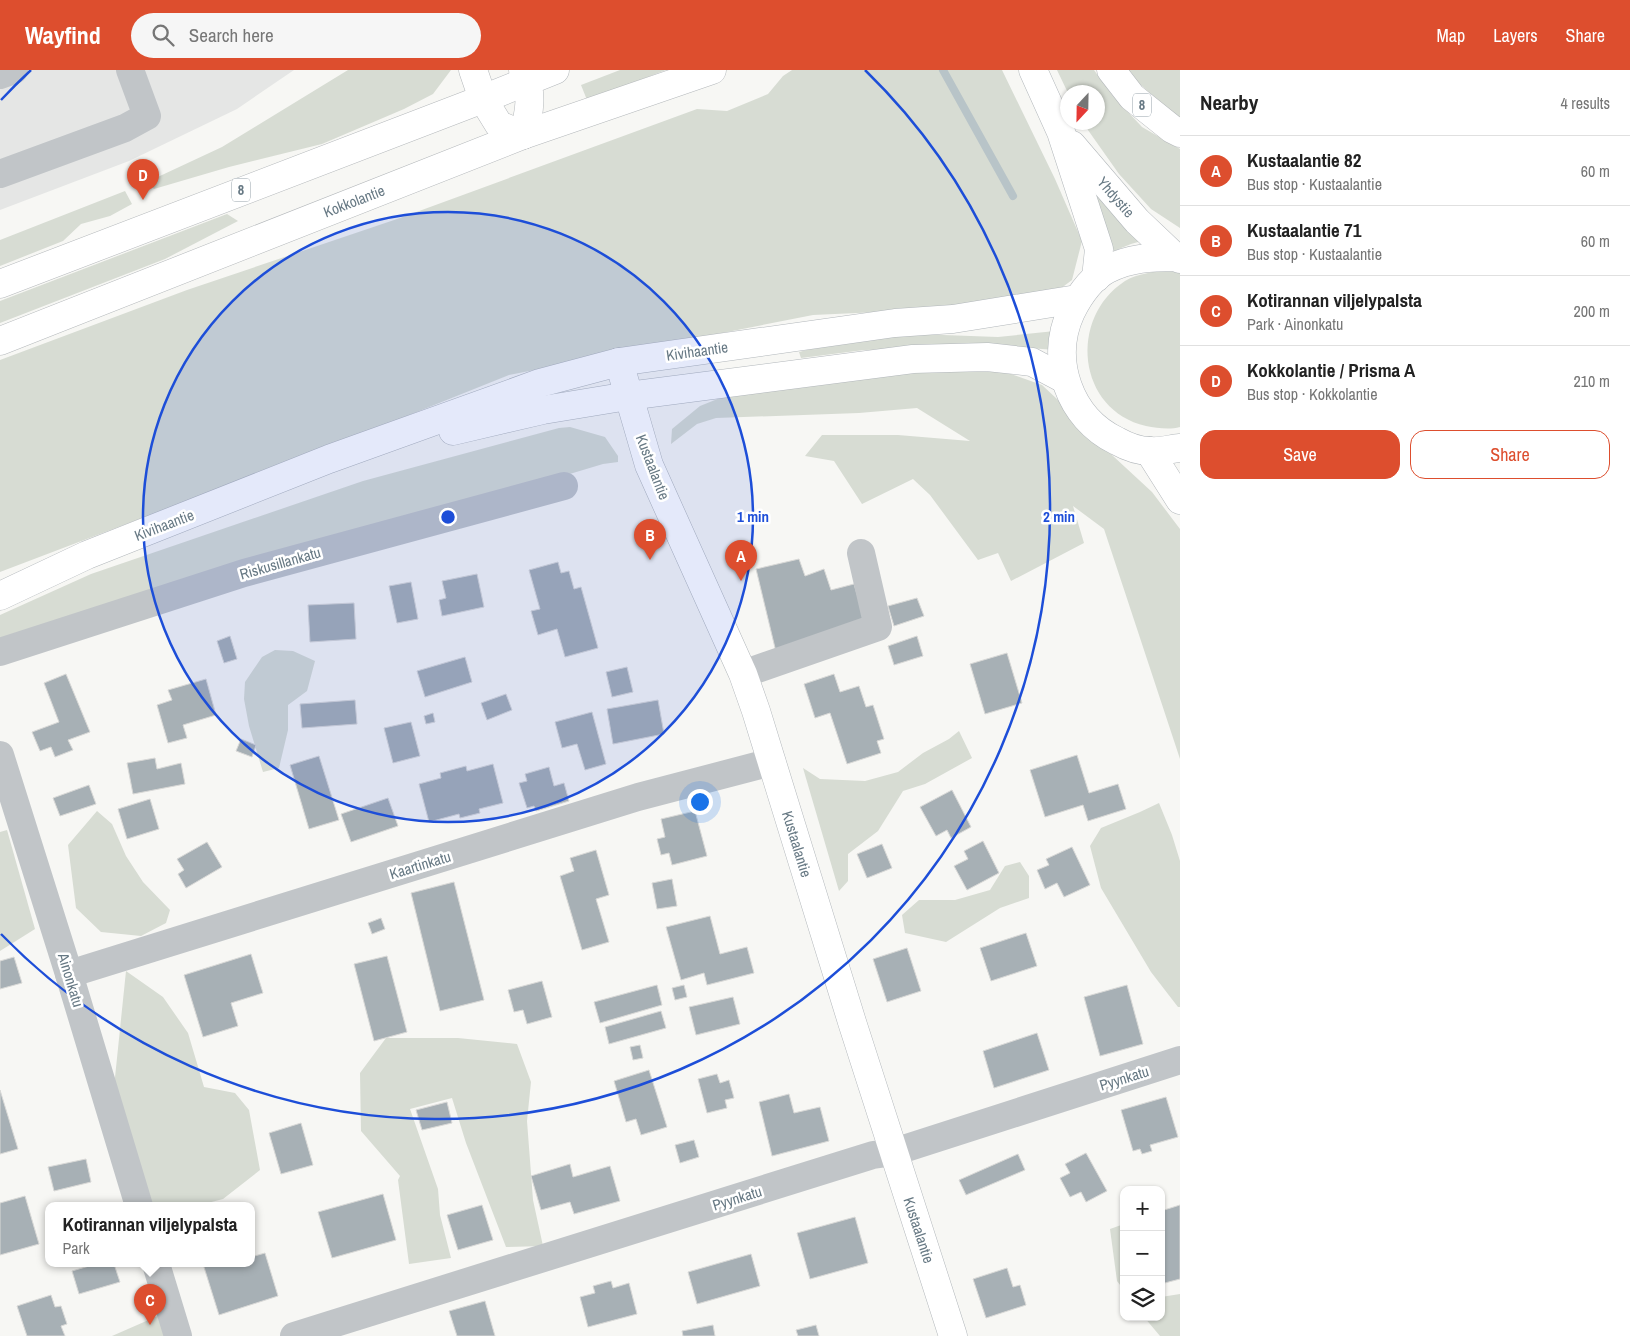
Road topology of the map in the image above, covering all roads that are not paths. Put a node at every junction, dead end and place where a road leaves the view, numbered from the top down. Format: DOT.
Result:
graph roads {
  1 [pos="14,70"];
  2 [pos="130,70"];
  3 [pos="473,70"];
  4 [pos="555,70"];
  5 [pos="712,70"];
  6 [pos="1033,70"];
  7 [pos="1110,70"];
  8 [pos="0,75"];
  9 [pos="525,75"];
  10 [pos="482,98"];
  11 [pos="1061,132"];
  12 [pos="1180,133"];
  13 [pos="523,135"];
  14 [pos="0,174"];
  15 [pos="1177,258"];
  16 [pos="1096,278"];
  17 [pos="0,284"];
  18 [pos="1077,299"];
  19 [pos="0,341"];
  20 [pos="619,362"];
  21 [pos="1064,379"];
  22 [pos="628,396"];
  23 [pos="1180,448"];
  24 [pos="1149,451"];
  25 [pos="329,459"];
  26 [pos="564,486"];
  27 [pos="1180,500"];
  28 [pos="861,553"];
  29 [pos="0,596"];
  30 [pos="0,652"];
  31 [pos="743,674"];
  32 [pos="0,755"];
  33 [pos="772,762"];
  34 [pos="69,974"];
  35 [pos="1180,1060"];
  36 [pos="894,1152"];
  37 [pos="138,1202"];
  38 [pos="157,1267"];
  39 [pos="178,1336"];
  40 [pos="294,1336"];
  41 [pos="953,1336"];
  1 -- 8 [label="street"];
  2 -- 14 [label="street"];
  3 -- 10 [label="main road"];
  4 -- 9 [label="main road, 8"];
  5 -- 13 [label="main road, Kokkolantie"];
  6 -- 11 [label="main road, Yhdystie"];
  7 -- 12 [label="main road, 8"];
  9 -- 10 [label="main road, 8"];
  9 -- 13 [label="main road"];
  10 -- 13 [label="main road"];
  10 -- 17 [label="main road, 8"];
  11 -- 15 [label="main road, Yhdystie"];
  11 -- 16 [label="main road, Yhdystie"];
  13 -- 19 [label="main road, Kokkolantie"];
  15 -- 16 [label="main road"];
  16 -- 18 [label="main road"];
  18 -- 20 [label="main road, Kivihaantie"];
  18 -- 21 [label="main road"];
  20 -- 22 [label="main road, Kustaalantie"];
  20 -- 25 [label="main road, Kivihaantie"];
  21 -- 22 [label="main road, Kivihaantie"];
  21 -- 24 [label="main road"];
  22 -- 25 [label="main road, Kivihaantie"];
  22 -- 31 [label="main road, Kustaalantie"];
  23 -- 24 [label="main road"];
  24 -- 27 [label="main road"];
  25 -- 29 [label="main road, Kivihaantie"];
  26 -- 30 [label="street, Riskusillankatu"];
  28 -- 31 [label="street"];
  31 -- 33 [label="main road, Kustaalantie"];
  32 -- 34 [label="street, Ainonkatu"];
  33 -- 34 [label="street, Kaartinkatu"];
  33 -- 36 [label="main road, Kustaalantie"];
  34 -- 37 [label="street, Ainonkatu"];
  35 -- 36 [label="street, Pyynkatu"];
  36 -- 40 [label="street, Pyynkatu"];
  36 -- 41 [label="main road, Kustaalantie"];
  38 -- 39 [label="street"];
}
